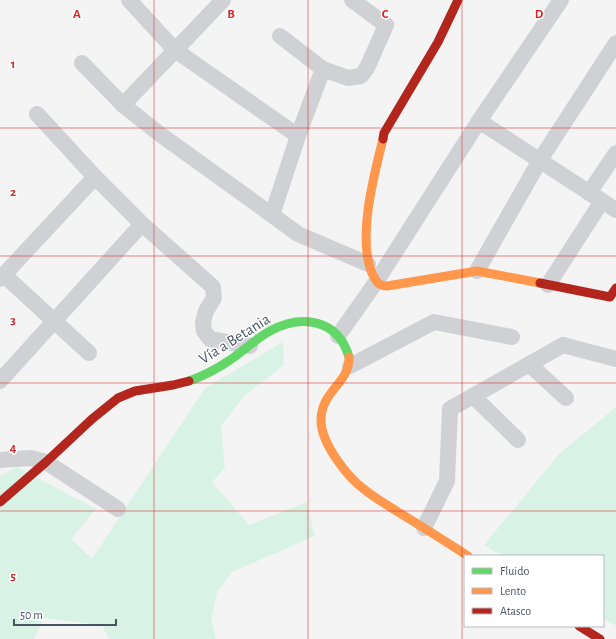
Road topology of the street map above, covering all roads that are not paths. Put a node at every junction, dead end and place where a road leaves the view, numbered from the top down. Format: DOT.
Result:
graph roads {
  1 [pos="129,0"];
  2 [pos="223,0"];
  3 [pos="352,0"];
  4 [pos="458,0"];
  5 [pos="561,0"];
  6 [pos="280,36"];
  7 [pos="616,43"];
  8 [pos="175,50"];
  9 [pos="82,63"];
  10 [pos="323,69"];
  11 [pos="123,105"];
  12 [pos="37,114"];
  13 [pos="479,121"];
  14 [pos="298,136"];
  15 [pos="616,153"];
  16 [pos="540,160"];
  17 [pos="95,177"];
  18 [pos="596,197"];
  19 [pos="616,210"];
  20 [pos="272,215"];
  21 [pos="142,224"];
  22 [pos="368,264"];
  23 [pos="477,272"];
  24 [pos="2,277"];
  25 [pos="376,282"];
  26 [pos="548,285"];
  27 [pos="616,288"];
  28 [pos="54,321"];
  29 [pos="338,336"];
  30 [pos="512,337"];
  31 [pos="250,346"];
  32 [pos="89,353"];
  33 [pos="616,359"];
  34 [pos="529,364"];
  35 [pos="350,366"];
  36 [pos="0,381"];
  37 [pos="473,396"];
  38 [pos="566,398"];
  39 [pos="518,440"];
  40 [pos="0,460"];
  41 [pos="46,462"];
  42 [pos="0,502"];
  43 [pos="118,509"];
  44 [pos="424,528"];
  45 [pos="466,555"];
  46 [pos="581,627"];
  47 [pos="600,639"];
  1 -- 8 [label="street"];
  2 -- 8 [label="street"];
  3 -- 10 [label="street"];
  4 -- 22 [label="street"];
  5 -- 13 [label="street"];
  6 -- 10 [label="street"];
  7 -- 16 [label="street"];
  8 -- 11 [label="street"];
  8 -- 14 [label="street"];
  9 -- 11 [label="street"];
  10 -- 14 [label="street"];
  11 -- 20 [label="street"];
  12 -- 17 [label="street"];
  13 -- 16 [label="street"];
  13 -- 25 [label="street"];
  14 -- 20 [label="street"];
  15 -- 18 [label="street"];
  16 -- 18 [label="street"];
  16 -- 23 [label="street"];
  17 -- 21 [label="street"];
  17 -- 24 [label="street"];
  18 -- 19 [label="street"];
  18 -- 26 [label="street"];
  20 -- 22 [label="street"];
  21 -- 28 [label="street"];
  21 -- 31 [label="street"];
  22 -- 25 [label="street"];
  23 -- 25 [label="street"];
  23 -- 26 [label="street"];
  24 -- 28 [label="street"];
  25 -- 29 [label="street"];
  26 -- 27 [label="street"];
  28 -- 32 [label="street"];
  28 -- 36 [label="street"];
  29 -- 31 [label="street, Vía a Betania"];
  29 -- 35 [label="street, Vía a Betania"];
  30 -- 35 [label="street"];
  31 -- 41 [label="street, Vía a Betania"];
  33 -- 34 [label="street"];
  34 -- 37 [label="street"];
  34 -- 38 [label="street"];
  35 -- 44 [label="street"];
  37 -- 39 [label="street"];
  37 -- 44 [label="street"];
  40 -- 41 [label="street"];
  41 -- 42 [label="street, Vía a Betania"];
  41 -- 43 [label="street"];
  44 -- 45 [label="street"];
  46 -- 47 [label="street"];
}
